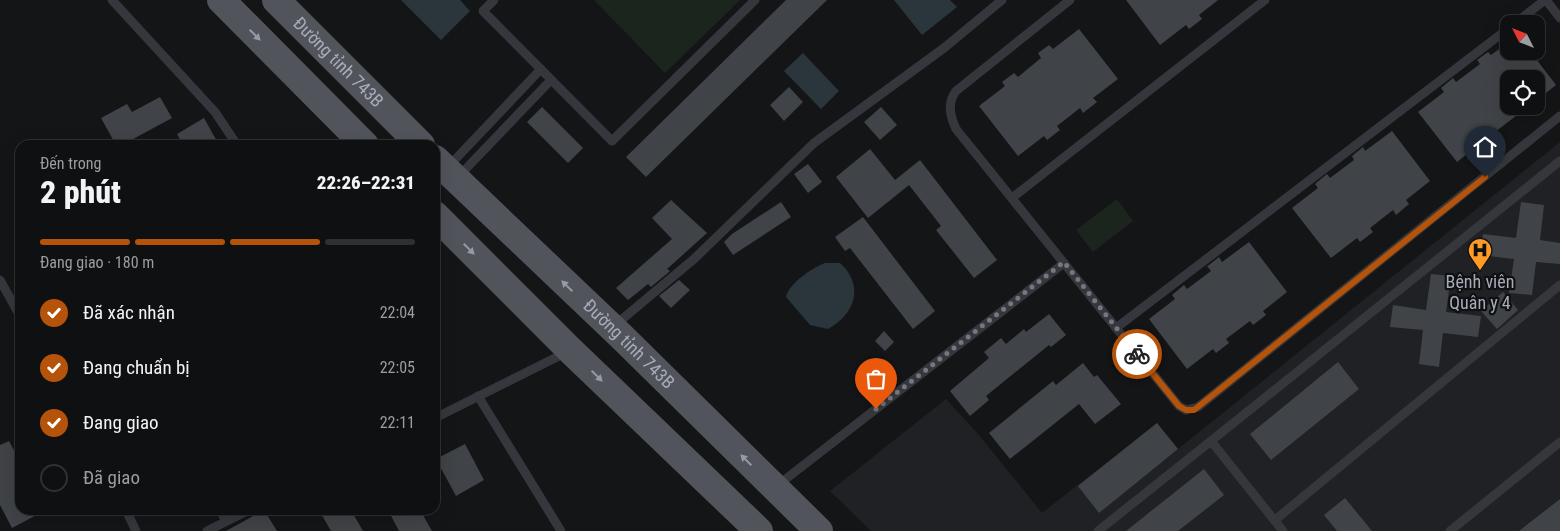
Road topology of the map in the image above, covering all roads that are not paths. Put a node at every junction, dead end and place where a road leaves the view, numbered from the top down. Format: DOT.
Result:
graph roads {
  1 [pos="112,0"];
  2 [pos="221,0"];
  3 [pos="276,0"];
  4 [pos="494,0"];
  5 [pos="755,0"];
  6 [pos="1002,0"];
  7 [pos="1070,0"];
  8 [pos="1265,0"];
  9 [pos="1545,0"];
  10 [pos="1526,15"];
  11 [pos="1560,18"];
  12 [pos="1500,35"];
  13 [pos="541,69"];
  14 [pos="551,80"];
  15 [pos="1560,116"];
  16 [pos="234,140"];
  17 [pos="361,140"];
  18 [pos="416,140"];
  19 [pos="1560,161"];
  20 [pos="445,169"];
  21 [pos="1012,198"];
  22 [pos="440,220"];
  23 [pos="1064,262"];
  24 [pos="0,280"];
  25 [pos="1560,285"];
  26 [pos="15,307"];
  27 [pos="612,328"];
  28 [pos="1116,328"];
  29 [pos="570,350"];
  30 [pos="478,396"];
  31 [pos="440,415"];
  32 [pos="1211,441"];
  33 [pos="1560,442"];
  34 [pos="774,488"];
  35 [pos="128,515"];
  36 [pos="223,515"];
  37 [pos="239,515"];
  38 [pos="1275,520"];
  39 [pos="226,521"];
  40 [pos="136,531"];
  41 [pos="207,531"];
  42 [pos="561,531"];
  43 [pos="759,531"];
  44 [pos="819,531"];
  45 [pos="1098,531"];
  46 [pos="1283,531"];
  47 [pos="1450,531"];
  1 -- 16 [label="lane"];
  2 -- 17 [label="main road, one-way"];
  3 -- 18 [label="main road, Đường tỉnh 743B"];
  4 -- 13 [label="lane"];
  5 -- 14 [label="lane"];
  6 -- 27 [label="lane"];
  7 -- 21 [label="lane"];
  8 -- 21 [label="lane"];
  9 -- 10 [label="lane"];
  9 -- 11 [label="lane"];
  12 -- 28 [label="lane"];
  13 -- 14 [label="lane"];
  13 -- 20 [label="lane"];
  14 -- 20 [label="lane"];
  15 -- 28 [label="lane"];
  19 -- 32 [label="lane"];
  27 -- 20 [label="main road, Đường tỉnh 743B, one-way"];
  21 -- 23 [label="lane"];
  22 -- 29 [label="main road, one-way"];
  23 -- 28 [label="lane"];
  23 -- 34 [label="lane"];
  24 -- 26 [label="lane"];
  25 -- 38 [label="lane"];
  27 -- 29 [label="main road"];
  34 -- 27 [label="main road, Đường tỉnh 743B, one-way"];
  29 -- 30 [label="lane"];
  29 -- 43 [label="main road, one-way"];
  30 -- 31 [label="lane"];
  30 -- 42 [label="lane"];
  32 -- 38 [label="lane"];
  32 -- 45 [label="lane"];
  33 -- 47 [label="lane"];
  34 -- 44 [label="main road, Đường tỉnh 743B"];
  35 -- 40 [label="lane"];
  36 -- 39 [label="lane"];
  37 -- 39 [label="lane"];
  38 -- 46 [label="lane"];
  39 -- 41 [label="lane"];
}
